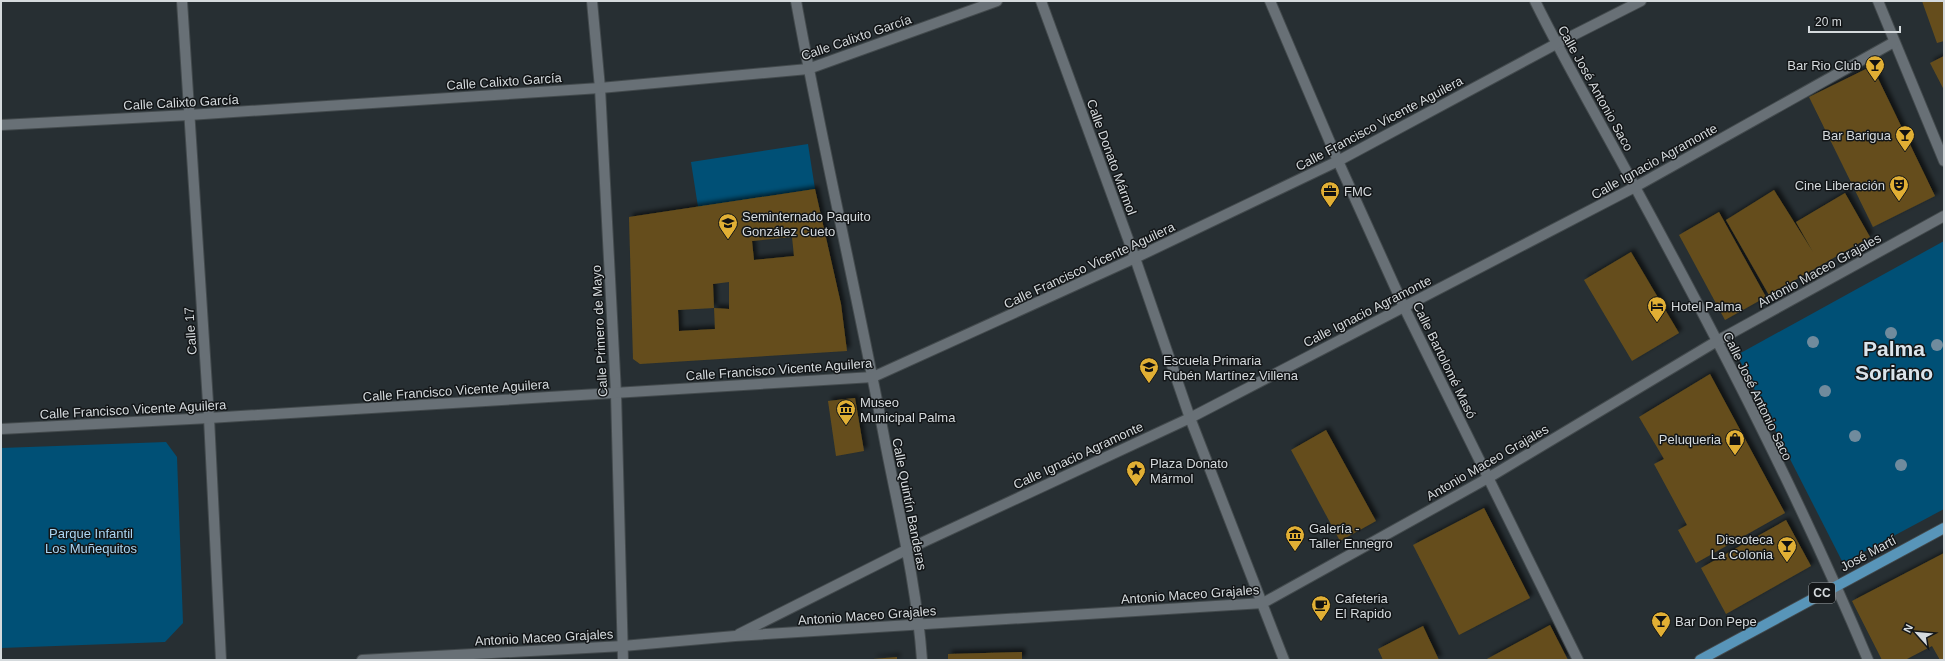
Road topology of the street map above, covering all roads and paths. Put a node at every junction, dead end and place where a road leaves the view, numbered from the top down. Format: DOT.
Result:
graph roads {
  1 [pos="182,1"];
  2 [pos="592,1"];
  3 [pos="796,1"];
  4 [pos="997,1"];
  5 [pos="1041,1"];
  6 [pos="1270,1"];
  7 [pos="1535,1"];
  8 [pos="1641,1"];
  9 [pos="1878,1"];
  10 [pos="1894,42"];
  11 [pos="1556,44"];
  12 [pos="808,69"];
  13 [pos="600,88"];
  14 [pos="189,115"];
  15 [pos="1,125"];
  16 [pos="1338,161"];
  17 [pos="1944,161"];
  18 [pos="1635,187"];
  19 [pos="1944,216"];
  20 [pos="1135,258"];
  21 [pos="1404,307"];
  22 [pos="1717,341"];
  23 [pos="873,377"];
  24 [pos="616,393"];
  25 [pos="209,418"];
  26 [pos="1190,418"];
  27 [pos="1,428"];
  28 [pos="1488,478"];
  29 [pos="1944,528"];
  30 [pos="906,550"];
  31 [pos="1836,584"];
  32 [pos="1263,603"];
  33 [pos="919,625"];
  34 [pos="735,636"];
  35 [pos="623,646"];
  36 [pos="221,660"];
  37 [pos="362,660"];
  38 [pos="623,660"];
  39 [pos="922,660"];
  40 [pos="1284,660"];
  41 [pos="1578,660"];
  42 [pos="1700,660"];
  43 [pos="1868,660"];
  1 -- 14 [label="street, Calle 17"];
  2 -- 13 [label="street, Calle Primero de Mayo"];
  3 -- 12 [label="street, Calle Quintín Banderas"];
  4 -- 12 [label="street, Calle Calixto García"];
  5 -- 20 [label="street, Calle Donato Mármol"];
  6 -- 16 [label="street, Calle Bartolomé Masó"];
  7 -- 11 [label="street, Calle José Antonio Saco"];
  8 -- 11 [label="street, Calle Francisco Vicente Aguilera"];
  9 -- 10 [label="street"];
  10 -- 17 [label="street"];
  10 -- 18 [label="street, Calle Ignacio Agramonte"];
  11 -- 16 [label="street, Calle Francisco Vicente Aguilera"];
  11 -- 18 [label="street, Calle José Antonio Saco"];
  12 -- 13 [label="street, Calle Calixto García"];
  12 -- 23 [label="street, Calle Quintín Banderas"];
  13 -- 14 [label="street, Calle Calixto García"];
  13 -- 24 [label="street, Calle Primero de Mayo"];
  14 -- 15 [label="street, Calle Calixto García"];
  14 -- 25 [label="street, Calle 17"];
  16 -- 20 [label="street, Calle Francisco Vicente Aguilera"];
  16 -- 21 [label="street, Calle Bartolomé Masó"];
  18 -- 21 [label="street, Calle Ignacio Agramonte"];
  18 -- 22 [label="street, Calle José Antonio Saco"];
  19 -- 22 [label="street, Antonio Maceo Grajales"];
  20 -- 23 [label="street, Calle Francisco Vicente Aguilera"];
  20 -- 26 [label="street, Calle Donato Mármol"];
  21 -- 26 [label="street, Calle Ignacio Agramonte"];
  21 -- 28 [label="street, Calle Bartolomé Masó"];
  22 -- 28 [label="street, Antonio Maceo Grajales"];
  22 -- 31 [label="street, Calle José Antonio Saco"];
  23 -- 24 [label="street, Calle Francisco Vicente Aguilera"];
  23 -- 30 [label="street, Calle Quintín Banderas"];
  24 -- 25 [label="street, Calle Francisco Vicente Aguilera"];
  24 -- 35 [label="street, Calle Primero de Mayo"];
  25 -- 27 [label="street, Calle Francisco Vicente Aguilera"];
  25 -- 36 [label="street, Calle 17"];
  26 -- 30 [label="street, Calle Ignacio Agramonte"];
  26 -- 32 [label="street, Calle Donato Mármol"];
  28 -- 32 [label="street, Antonio Maceo Grajales"];
  28 -- 41 [label="street, Calle Bartolomé Masó"];
  29 -- 31 [label="main road, José Martí / CC"];
  30 -- 33 [label="street, Calle Quintín Banderas"];
  30 -- 34 [label="street, Calle Ignacio Agramonte"];
  31 -- 42 [label="main road, José Martí / CC"];
  31 -- 43 [label="street, Calle José Antonio Saco"];
  32 -- 33 [label="street, Antonio Maceo Grajales"];
  32 -- 40 [label="street, Calle Donato Mármol"];
  33 -- 34 [label="street, Antonio Maceo Grajales"];
  33 -- 39 [label="street, Calle Quintín Banderas"];
  34 -- 35 [label="street, Antonio Maceo Grajales"];
  35 -- 37 [label="street, Antonio Maceo Grajales"];
  35 -- 38 [label="street, Calle Primero de Mayo"];
}
